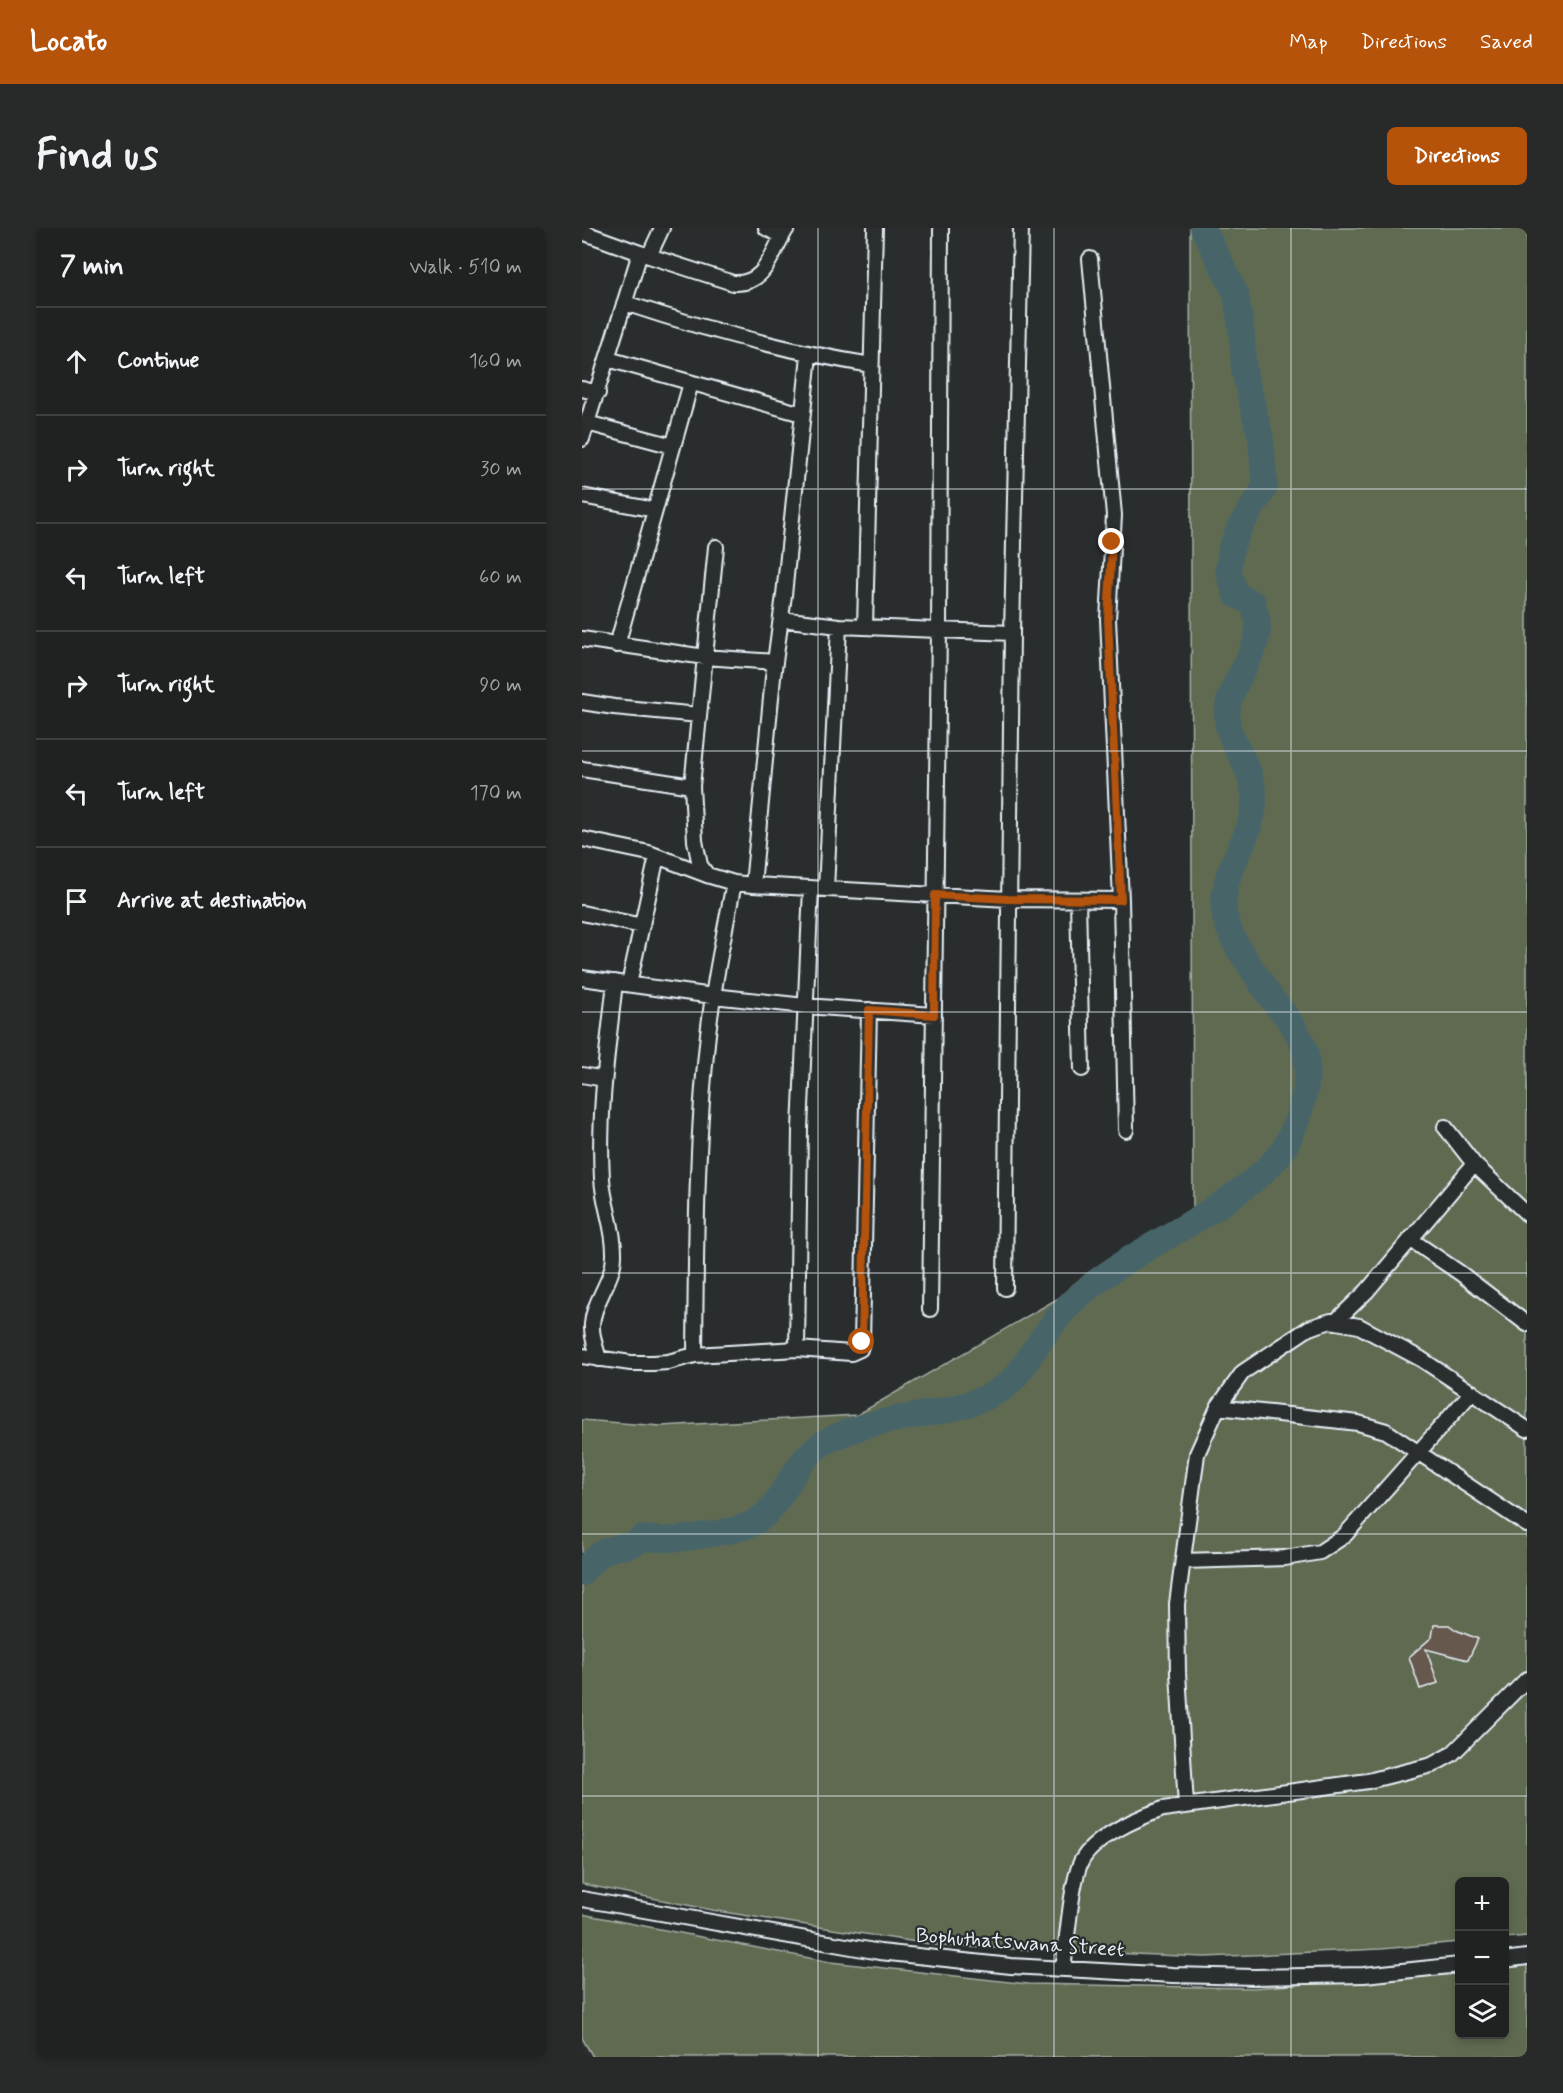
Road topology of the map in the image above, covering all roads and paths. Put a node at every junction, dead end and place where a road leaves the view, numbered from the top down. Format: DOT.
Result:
graph roads {
  1 [pos="662,228"];
  2 [pos="766,228"];
  3 [pos="875,228"];
  4 [pos="941,228"];
  5 [pos="1021,228"];
  6 [pos="582,232"];
  7 [pos="784,232"];
  8 [pos="644,254"];
  9 [pos="1090,259"];
  10 [pos="625,303"];
  11 [pos="809,355"];
  12 [pos="608,359"];
  13 [pos="872,365"];
  14 [pos="692,382"];
  15 [pos="582,389"];
  16 [pos="598,393"];
  17 [pos="802,414"];
  18 [pos="587,423"];
  19 [pos="582,439"];
  20 [pos="673,446"];
  21 [pos="582,496"];
  22 [pos="655,510"];
  23 [pos="716,547"];
  24 [pos="781,619"];
  25 [pos="839,626"];
  26 [pos="865,627"];
  27 [pos="939,630"];
  28 [pos="1011,633"];
  29 [pos="582,639"];
  30 [pos="617,645"];
  31 [pos="705,657"];
  32 [pos="775,662"];
  33 [pos="582,702"];
  34 [pos="699,715"];
  35 [pos="582,769"];
  36 [pos="692,786"];
  37 [pos="582,839"];
  38 [pos="657,856"];
  39 [pos="707,875"];
  40 [pos="734,883"];
  41 [pos="753,885"];
  42 [pos="811,888"];
  43 [pos="826,889"];
  44 [pos="935,895"];
  45 [pos="1008,899"];
  46 [pos="1078,900"];
  47 [pos="1121,900"];
  48 [pos="582,913"];
  49 [pos="642,926"];
  50 [pos="582,978"];
  51 [pos="615,982"];
  52 [pos="629,984"];
  53 [pos="713,996"];
  54 [pos="805,1006"];
  55 [pos="869,1010"];
  56 [pos="934,1015"];
  57 [pos="1082,1069"];
  58 [pos="582,1075"];
  59 [pos="604,1079"];
  60 [pos="1445,1127"];
  61 [pos="1126,1130"];
  62 [pos="1474,1164"];
  63 [pos="1527,1214"];
  64 [pos="1410,1239"];
  65 [pos="1005,1288"];
  66 [pos="930,1309"];
  67 [pos="1335,1322"];
  68 [pos="1527,1324"];
  69 [pos="797,1349"];
  70 [pos="695,1355"];
  71 [pos="582,1356"];
  72 [pos="599,1359"];
  73 [pos="1472,1392"];
  74 [pos="1218,1407"];
  75 [pos="1527,1429"];
  76 [pos="1419,1452"];
  77 [pos="1527,1525"];
  78 [pos="1183,1561"];
  79 [pos="1527,1679"];
  80 [pos="1186,1806"];
  81 [pos="582,1899"];
  82 [pos="1527,1957"];
  83 [pos="1509,1959"];
  84 [pos="1455,1966"];
  85 [pos="1063,1969"];
  86 [pos="1468,2057"];
  87 [pos="1472,2057"];
  1 -- 8 [label="street"];
  2 -- 7 [label="street"];
  3 -- 13 [label="street"];
  4 -- 27 [label="street"];
  5 -- 28 [label="street"];
  6 -- 8 [label="street"];
  7 -- 8 [label="street"];
  8 -- 10 [label="street"];
  9 -- 47 [label="street"];
  10 -- 11 [label="street"];
  10 -- 12 [label="street"];
  11 -- 13 [label="street"];
  11 -- 17 [label="street"];
  12 -- 14 [label="street"];
  12 -- 16 [label="street"];
  13 -- 26 [label="street"];
  14 -- 17 [label="street"];
  14 -- 20 [label="street"];
  15 -- 16 [label="street"];
  16 -- 18 [label="street"];
  17 -- 24 [label="street"];
  18 -- 19 [label="street"];
  18 -- 20 [label="street"];
  20 -- 22 [label="street"];
  21 -- 22 [label="street"];
  22 -- 30 [label="street"];
  23 -- 31 [label="street"];
  24 -- 25 [label="street"];
  24 -- 32 [label="street"];
  25 -- 26 [label="street"];
  25 -- 43 [label="street"];
  26 -- 27 [label="street"];
  27 -- 28 [label="street"];
  27 -- 44 [label="street"];
  28 -- 45 [label="street"];
  29 -- 30 [label="street"];
  30 -- 31 [label="street"];
  31 -- 32 [label="street"];
  31 -- 34 [label="street"];
  32 -- 41 [label="street"];
  33 -- 34 [label="street"];
  34 -- 36 [label="street"];
  35 -- 36 [label="street"];
  36 -- 39 [label="street"];
  37 -- 38 [label="street"];
  38 -- 39 [label="street"];
  38 -- 49 [label="street"];
  39 -- 40 [label="street"];
  40 -- 41 [label="street"];
  40 -- 53 [label="street"];
  41 -- 42 [label="street"];
  42 -- 43 [label="street"];
  42 -- 54 [label="street"];
  43 -- 44 [label="street"];
  44 -- 45 [label="street"];
  44 -- 56 [label="street"];
  45 -- 46 [label="street"];
  45 -- 65 [label="street"];
  46 -- 47 [label="street"];
  46 -- 57 [label="street"];
  47 -- 61 [label="street"];
  48 -- 49 [label="street"];
  49 -- 52 [label="street"];
  50 -- 51 [label="street"];
  51 -- 52 [label="street"];
  51 -- 59 [label="street"];
  52 -- 53 [label="street"];
  53 -- 54 [label="street"];
  53 -- 70 [label="street"];
  54 -- 55 [label="street"];
  54 -- 69 [label="street"];
  55 -- 56 [label="street"];
  55 -- 69 [label="street"];
  56 -- 66 [label="street"];
  58 -- 59 [label="street"];
  59 -- 72 [label="street"];
  60 -- 62 [label="street"];
  62 -- 63 [label="street"];
  62 -- 64 [label="street"];
  64 -- 67 [label="street"];
  64 -- 68 [label="street"];
  67 -- 73 [label="street"];
  67 -- 74 [label="street"];
  69 -- 70 [label="street"];
  70 -- 72 [label="street"];
  71 -- 72 [label="street"];
  73 -- 75 [label="street"];
  73 -- 76 [label="street"];
  74 -- 76 [label="street"];
  74 -- 78 [label="street"];
  76 -- 77 [label="street"];
  76 -- 78 [label="street"];
  78 -- 80 [label="street"];
  79 -- 80 [label="street"];
  80 -- 85 [label="street"];
  81 -- 85 [label="street, Bophuthatswana Street"];
  82 -- 83 [label="street"];
  84 -- 85 [label="street, Bophuthatswana Street"];
  86 -- 87 [label="path"];
}
